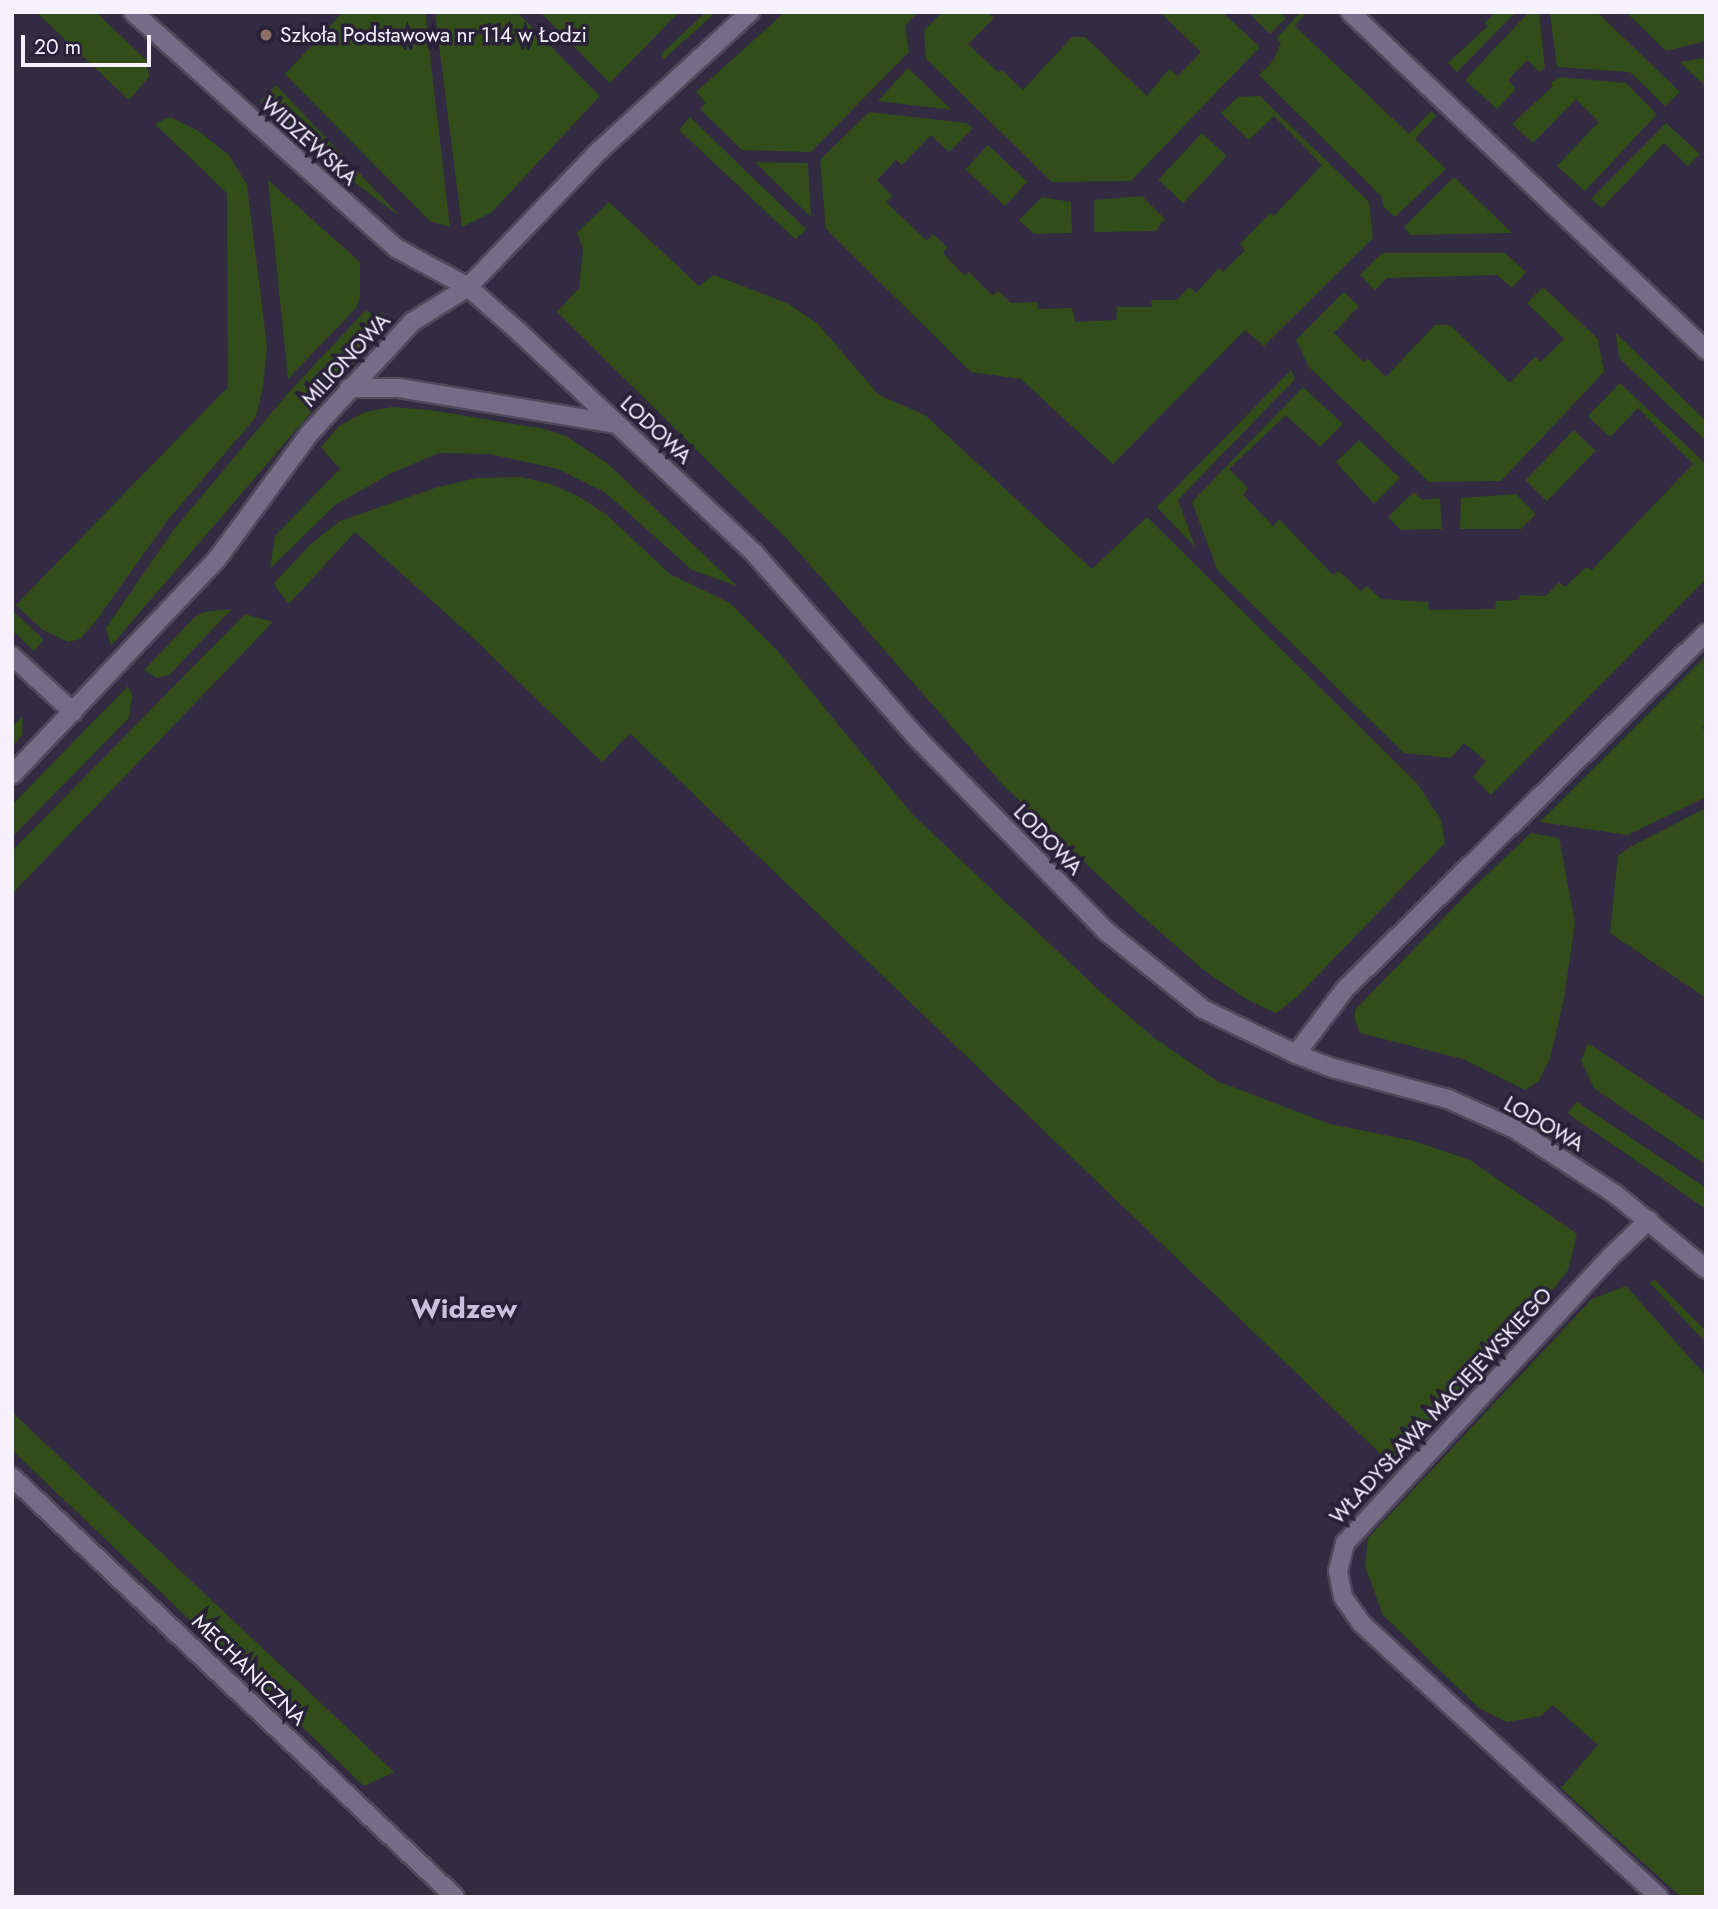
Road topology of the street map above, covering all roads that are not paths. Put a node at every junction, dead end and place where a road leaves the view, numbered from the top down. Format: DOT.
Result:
graph roads {
  1 [pos="133,12"];
  2 [pos="750,12"];
  3 [pos="1350,12"];
  4 [pos="468,287"];
  5 [pos="1706,350"];
  6 [pos="349,388"];
  7 [pos="616,424"];
  8 [pos="1706,633"];
  9 [pos="12,656"];
  10 [pos="73,712"];
  11 [pos="12,775"];
  12 [pos="1296,1054"];
  13 [pos="1649,1220"];
  14 [pos="1706,1269"];
  15 [pos="12,1477"];
  16 [pos="455,1897"];
  17 [pos="1659,1897"];
  1 -- 4 [label="street, WIDZEWSKA"];
  2 -- 4 [label="street, MILIONOWA"];
  3 -- 5 [label="street"];
  4 -- 6 [label="street, MILIONOWA"];
  4 -- 7 [label="street, LODOWA"];
  6 -- 7 [label="street"];
  6 -- 10 [label="street, MILIONOWA"];
  7 -- 12 [label="street, LODOWA"];
  8 -- 12 [label="street"];
  9 -- 10 [label="street"];
  10 -- 11 [label="street, MILIONOWA"];
  12 -- 13 [label="street, LODOWA"];
  13 -- 14 [label="street, LODOWA"];
  13 -- 17 [label="street, WŁADYSŁAWA MACIEJEWSKIEGO"];
  15 -- 16 [label="street, MECHANICZNA"];
}
